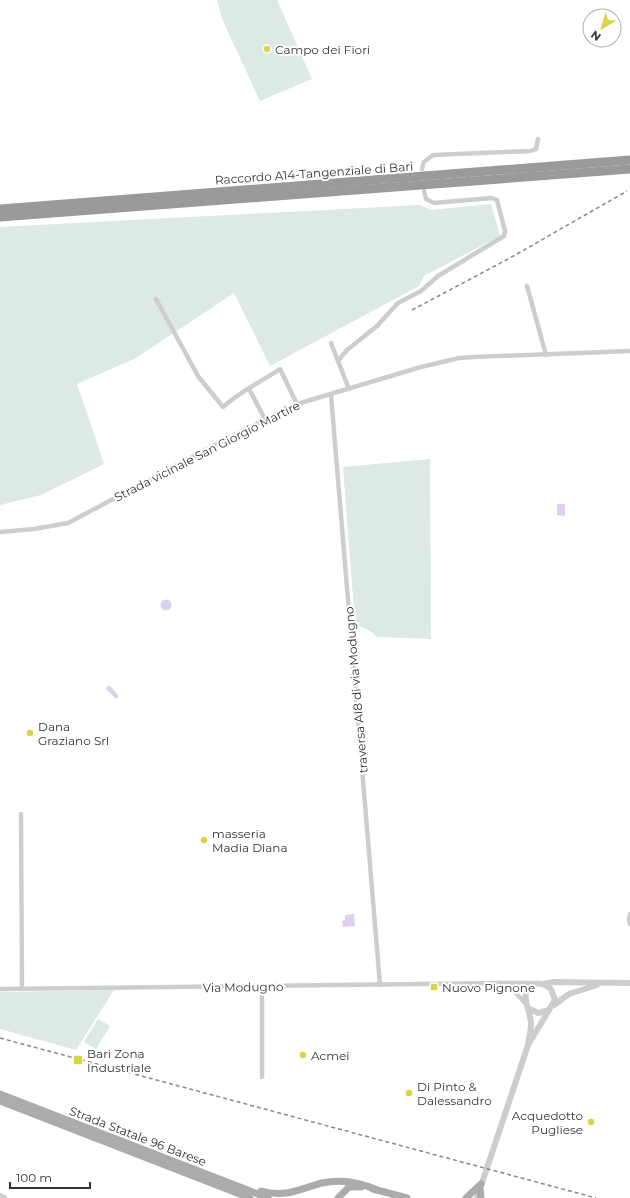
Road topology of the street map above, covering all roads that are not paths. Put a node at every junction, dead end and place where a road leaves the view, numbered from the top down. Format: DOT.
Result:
graph roads {
  1 [pos="538,139"];
  2 [pos="630,160"];
  3 [pos="422,169"];
  4 [pos="630,169"];
  5 [pos="424,190"];
  6 [pos="0,209"];
  7 [pos="0,217"];
  8 [pos="527,286"];
  9 [pos="156,299"];
  10 [pos="331,343"];
  11 [pos="630,351"];
  12 [pos="546,355"];
  13 [pos="338,361"];
  14 [pos="249,389"];
  15 [pos="350,389"];
  16 [pos="331,395"];
  17 [pos="296,404"];
  18 [pos="265,419"];
  19 [pos="0,532"];
  20 [pos="21,814"];
  21 [pos="630,914"];
  22 [pos="630,924"];
  23 [pos="603,983"];
  24 [pos="630,983"];
  25 [pos="486,984"];
  26 [pos="534,984"];
  27 [pos="544,984"];
  28 [pos="380,985"];
  29 [pos="262,987"];
  30 [pos="0,989"];
  31 [pos="22,989"];
  32 [pos="527,1006"];
  33 [pos="551,1008"];
  34 [pos="528,1045"];
  35 [pos="262,1077"];
  36 [pos="0,1094"];
  37 [pos="0,1101"];
  38 [pos="219,1179"];
  39 [pos="481,1185"];
  40 [pos="377,1190"];
  41 [pos="0,1196"];
  42 [pos="4,1198"];
  43 [pos="250,1198"];
  44 [pos="268,1198"];
  45 [pos="338,1198"];
  46 [pos="407,1198"];
  47 [pos="466,1198"];
  48 [pos="477,1198"];
  49 [pos="481,1198"];
  1 -- 3 [label="street"];
  2 -- 6 [label="highway, Raccordo A14-Tangenziale di Bari"];
  4 -- 7 [label="highway, Raccordo A14-Tangenziale di Bari"];
  5 -- 13 [label="street"];
  8 -- 12 [label="street"];
  9 -- 14 [label="street"];
  10 -- 13 [label="street"];
  11 -- 12 [label="street, Strada vicinale San Giorgio Martire"];
  12 -- 15 [label="street, Strada vicinale San Giorgio Martire"];
  13 -- 15 [label="street"];
  14 -- 17 [label="street"];
  14 -- 18 [label="street"];
  15 -- 16 [label="street, Strada vicinale San Giorgio Martire"];
  16 -- 17 [label="street, Strada vicinale San Giorgio Martire"];
  16 -- 28 [label="street, traversa AI8 di via Modugno"];
  17 -- 18 [label="street, Strada vicinale San Giorgio Martire"];
  18 -- 19 [label="street, Strada vicinale San Giorgio Martire"];
  20 -- 31 [label="street"];
  21 -- 22 [label="street"];
  23 -- 24 [label="street"];
  23 -- 27 [label="street"];
  23 -- 33 [label="street"];
  25 -- 26 [label="street, Via Modugno"];
  25 -- 28 [label="street, Via Modugno"];
  25 -- 32 [label="street, Via Modugno"];
  26 -- 27 [label="street"];
  26 -- 32 [label="street"];
  27 -- 33 [label="street"];
  28 -- 29 [label="street, Via Modugno"];
  29 -- 31 [label="street, Via Modugno"];
  29 -- 35 [label="street"];
  30 -- 31 [label="street, Via Modugno"];
  32 -- 33 [label="street"];
  32 -- 34 [label="street"];
  33 -- 34 [label="street"];
  34 -- 39 [label="street"];
  36 -- 38 [label="main road, Strada Statale 96 Barese"];
  37 -- 43 [label="main road, Strada Statale 96 Barese"];
  38 -- 40 [label="main road"];
  38 -- 44 [label="main road, Strada Statale 96 Barese"];
  39 -- 47 [label="main road"];
  39 -- 48 [label="street"];
  39 -- 49 [label="main road"];
  40 -- 45 [label="main road"];
  40 -- 46 [label="main road"];
  41 -- 42 [label="street"];
}
